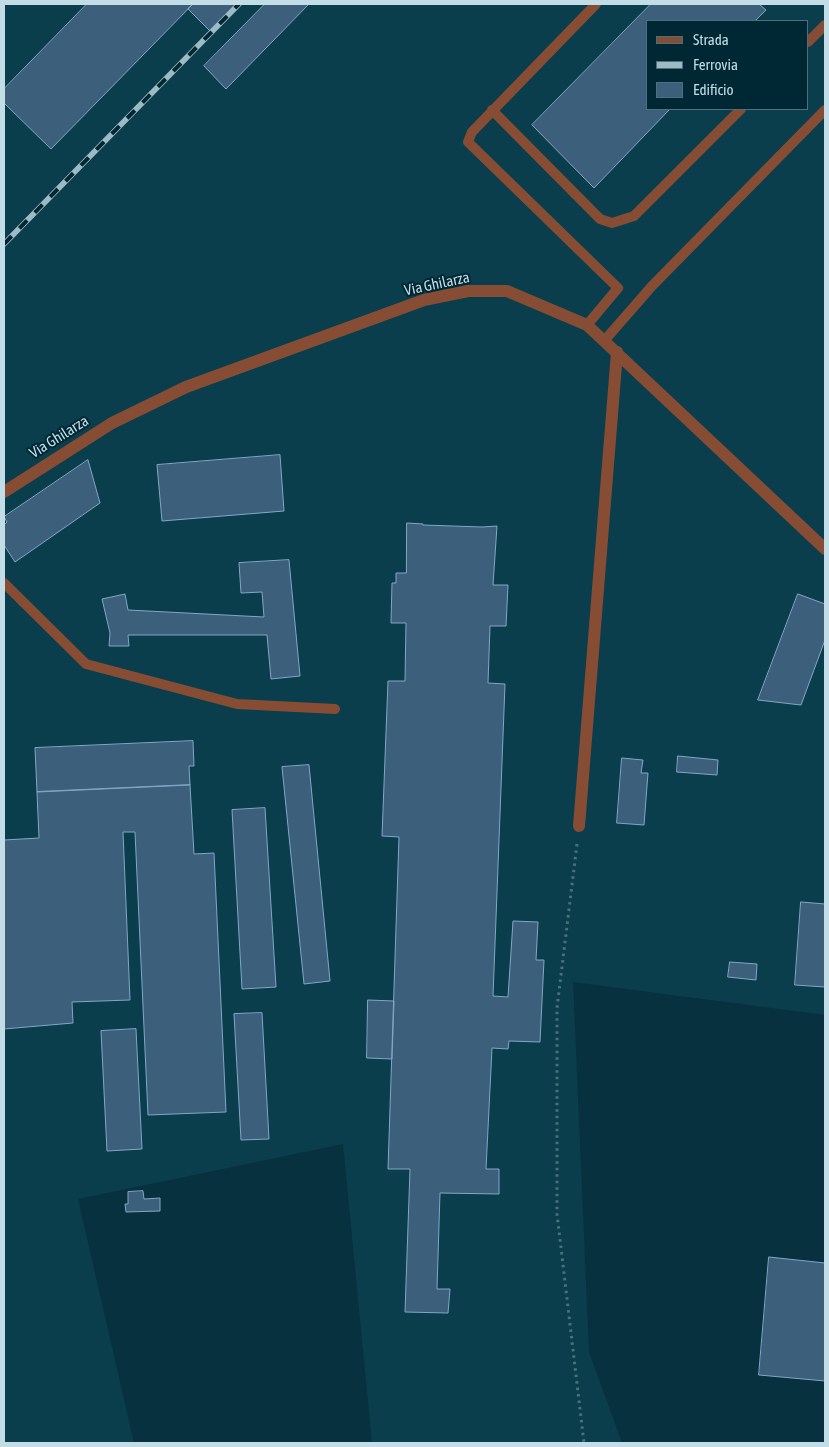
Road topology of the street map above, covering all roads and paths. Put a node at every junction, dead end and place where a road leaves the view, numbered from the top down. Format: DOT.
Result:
graph roads {
  1 [pos="596,4"];
  2 [pos="825,25"];
  3 [pos="809,41"];
  4 [pos="492,110"];
  5 [pos="740,110"];
  6 [pos="825,110"];
  7 [pos="587,325"];
  8 [pos="604,341"];
  9 [pos="617,352"];
  10 [pos="4,492"];
  11 [pos="825,549"];
  12 [pos="4,583"];
  13 [pos="335,709"];
  14 [pos="579,826"];
  15 [pos="584,1443"];
  1 -- 4 [label="lane"];
  2 -- 3 [label="lane"];
  4 -- 5 [label="lane"];
  4 -- 7 [label="lane"];
  6 -- 8 [label="lane"];
  7 -- 8 [label="street, Via Ghilarza"];
  7 -- 10 [label="street, Via Ghilarza"];
  8 -- 9 [label="street, Via Ghilarza"];
  9 -- 11 [label="street, Via Ghilarza"];
  9 -- 14 [label="street"];
  12 -- 13 [label="lane"];
  14 -- 15 [label="path"];
}
